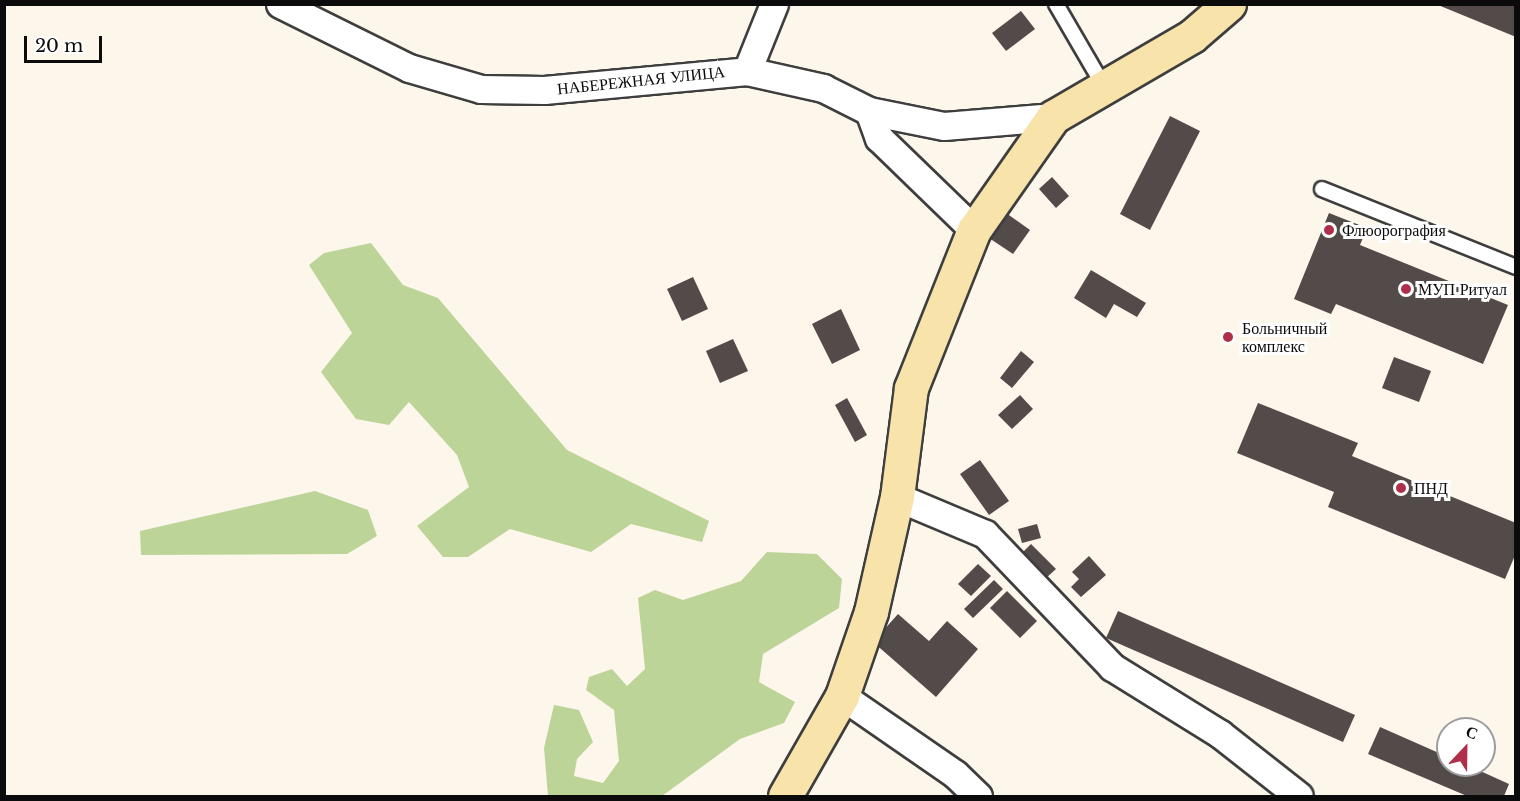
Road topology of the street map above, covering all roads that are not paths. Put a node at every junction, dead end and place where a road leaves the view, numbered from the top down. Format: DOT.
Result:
graph roads {
  1 [pos="280,4"];
  2 [pos="774,4"];
  3 [pos="1056,4"];
  4 [pos="1229,4"];
  5 [pos="747,71"];
  6 [pos="1102,83"];
  7 [pos="869,111"];
  8 [pos="1053,117"];
  9 [pos="1322,189"];
  10 [pos="974,230"];
  11 [pos="1515,267"];
  12 [pos="897,497"];
  13 [pos="842,696"];
  14 [pos="785,796"];
  15 [pos="978,796"];
  16 [pos="1299,796"];
  1 -- 5 [label="street, НАБЕРЕЖНАЯ УЛИЦА"];
  2 -- 5 [label="street"];
  3 -- 6 [label="lane"];
  4 -- 6 [label="main road"];
  5 -- 7 [label="street, НАБЕРЕЖНАЯ УЛИЦА"];
  6 -- 8 [label="main road"];
  7 -- 8 [label="street, НАБЕРЕЖНАЯ УЛИЦА"];
  7 -- 10 [label="street"];
  8 -- 10 [label="main road"];
  9 -- 11 [label="lane"];
  10 -- 12 [label="main road"];
  12 -- 13 [label="main road"];
  12 -- 16 [label="street"];
  13 -- 14 [label="main road"];
  13 -- 15 [label="street"];
}
